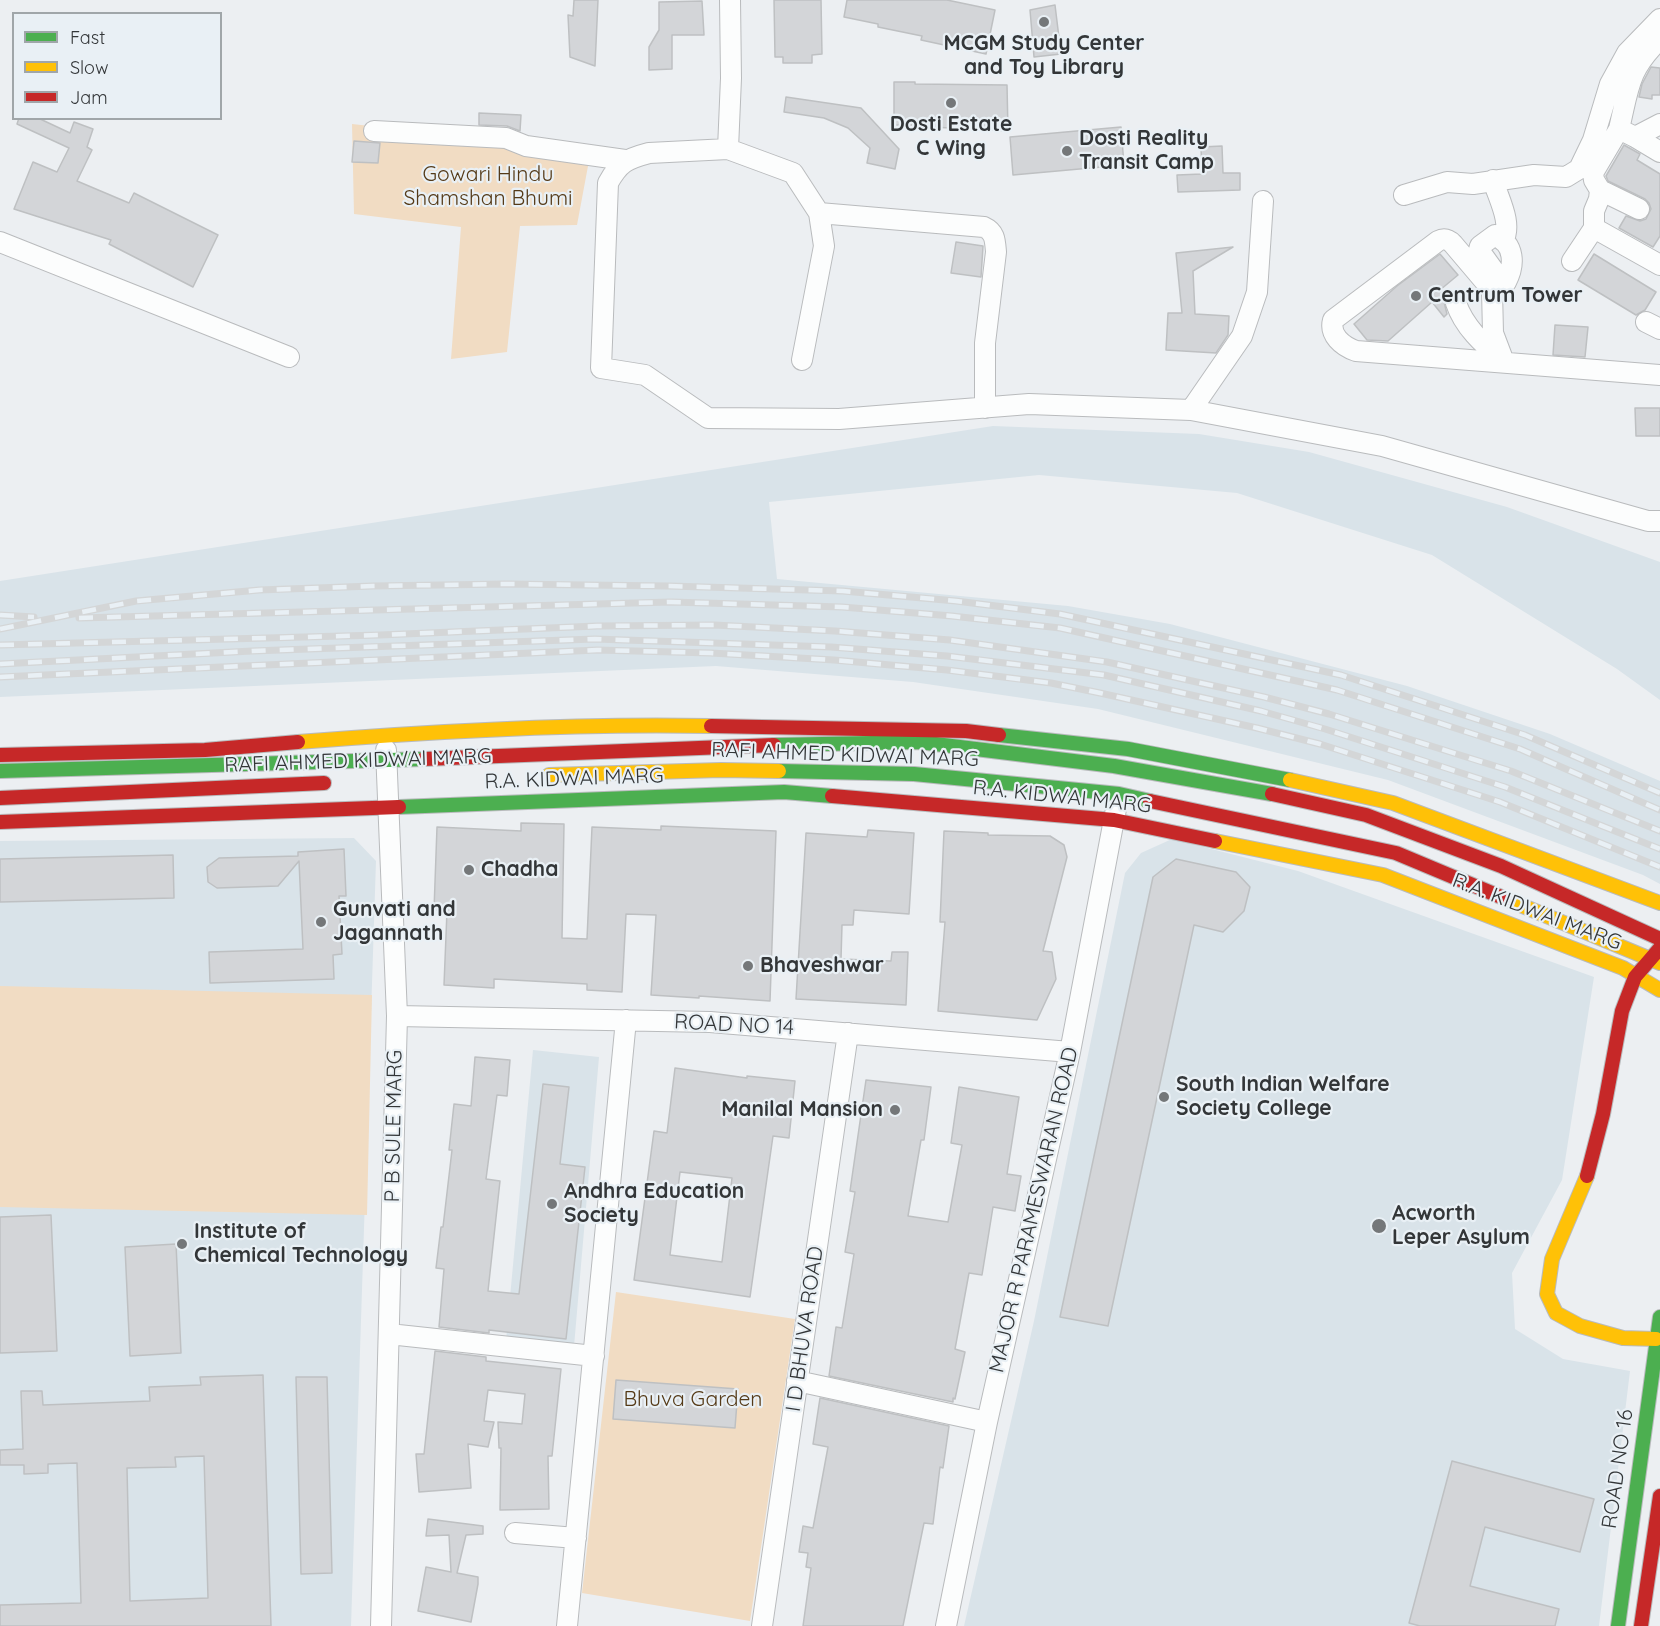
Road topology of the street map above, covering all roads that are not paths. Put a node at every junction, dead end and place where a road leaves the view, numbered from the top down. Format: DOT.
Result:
graph roads {
  1 [pos="730,0"];
  2 [pos="1660,19"];
  3 [pos="1660,39"];
  4 [pos="1660,124"];
  5 [pos="374,131"];
  6 [pos="1627,133"];
  7 [pos="728,149"];
  8 [pos="1660,152"];
  9 [pos="625,160"];
  10 [pos="1493,180"];
  11 [pos="1600,190"];
  12 [pos="1404,195"];
  13 [pos="1263,201"];
  14 [pos="1639,209"];
  15 [pos="819,213"];
  16 [pos="1594,228"];
  17 [pos="1503,234"];
  18 [pos="0,242"];
  19 [pos="1572,261"];
  20 [pos="1660,265"];
  21 [pos="1456,303"];
  22 [pos="289,357"];
  23 [pos="802,360"];
  24 [pos="1504,362"];
  25 [pos="1660,375"];
  26 [pos="986,408"];
  27 [pos="1191,410"];
  28 [pos="1660,521"];
  29 [pos="384,735"];
  30 [pos="0,755"];
  31 [pos="1126,758"];
  32 [pos="0,771"];
  33 [pos="387,775"];
  34 [pos="531,776"];
  35 [pos="340,782"];
  36 [pos="1119,794"];
  37 [pos="0,798"];
  38 [pos="389,808"];
  39 [pos="1114,820"];
  40 [pos="0,822"];
  41 [pos="1660,903"];
  42 [pos="1660,939"];
  43 [pos="1657,956"];
  44 [pos="1635,977"];
  45 [pos="1660,990"];
  46 [pos="397,1016"];
  47 [pos="626,1020"];
  48 [pos="848,1033"];
  49 [pos="1070,1052"];
  50 [pos="1660,1317"];
  51 [pos="389,1334"];
  52 [pos="1656,1340"];
  53 [pos="594,1356"];
  54 [pos="797,1380"];
  55 [pos="987,1422"];
  56 [pos="1660,1496"];
  57 [pos="515,1533"];
  58 [pos="576,1538"];
  59 [pos="381,1626"];
  60 [pos="567,1626"];
  61 [pos="762,1626"];
  62 [pos="946,1626"];
  63 [pos="1618,1626"];
  64 [pos="1641,1626"];
  1 -- 7 [label="street"];
  2 -- 10 [label="street"];
  3 -- 6 [label="street"];
  4 -- 6 [label="street"];
  5 -- 9 [label="street"];
  6 -- 8 [label="street"];
  6 -- 11 [label="street"];
  7 -- 9 [label="street"];
  7 -- 15 [label="street"];
  9 -- 26 [label="street"];
  10 -- 12 [label="street"];
  10 -- 17 [label="street"];
  11 -- 14 [label="street"];
  11 -- 16 [label="street"];
  13 -- 27 [label="street"];
  15 -- 23 [label="street"];
  15 -- 26 [label="street"];
  16 -- 19 [label="street"];
  16 -- 20 [label="street"];
  18 -- 22 [label="street"];
  21 -- 24 [label="street"];
  24 -- 24 [label="street"];
  24 -- 25 [label="street"];
  26 -- 27 [label="street"];
  27 -- 28 [label="street"];
  29 -- 30 [label="main road"];
  29 -- 31 [label="main road"];
  29 -- 33 [label="street, P B SULE MARG"];
  31 -- 33 [label="main road"];
  31 -- 36 [label="street, MAJOR R PARAMESWARAN ROAD"];
  31 -- 41 [label="main road"];
  31 -- 42 [label="main road"];
  32 -- 33 [label="main road"];
  33 -- 38 [label="street, P B SULE MARG"];
  34 -- 36 [label="main road, RAFI AHMED KIDWAI MARG"];
  35 -- 37 [label="main road, RAFI AHMED KIDWAI MARG"];
  36 -- 39 [label="street, MAJOR R PARAMESWARAN ROAD"];
  36 -- 43 [label="main road, RAFI AHMED KIDWAI MARG"];
  38 -- 39 [label="main road, R.A. KIDWAI MARG"];
  38 -- 40 [label="main road, R.A. KIDWAI MARG"];
  38 -- 46 [label="street, P B SULE MARG"];
  39 -- 44 [label="main road, R.A. KIDWAI MARG"];
  39 -- 49 [label="street, MAJOR R PARAMESWARAN ROAD"];
  43 -- 44 [label="main road"];
  44 -- 45 [label="main road, R.A. KIDWAI MARG"];
  44 -- 52 [label="main road"];
  46 -- 47 [label="street, ROAD NO 14"];
  46 -- 51 [label="street, P B SULE MARG"];
  47 -- 48 [label="street, ROAD NO 14"];
  47 -- 53 [label="street"];
  48 -- 49 [label="street, ROAD NO 14"];
  48 -- 54 [label="street, I D BHUVA ROAD"];
  49 -- 55 [label="street, MAJOR R PARAMESWARAN ROAD"];
  50 -- 52 [label="main road, ROAD NO 16"];
  51 -- 53 [label="street"];
  51 -- 59 [label="street, P B SULE MARG"];
  52 -- 63 [label="main road, ROAD NO 16"];
  53 -- 58 [label="street"];
  54 -- 55 [label="street"];
  54 -- 61 [label="street, I D BHUVA ROAD"];
  55 -- 62 [label="street, MAJOR R PARAMESWARAN ROAD"];
  56 -- 64 [label="main road"];
  57 -- 58 [label="street"];
  58 -- 60 [label="street"];
}
